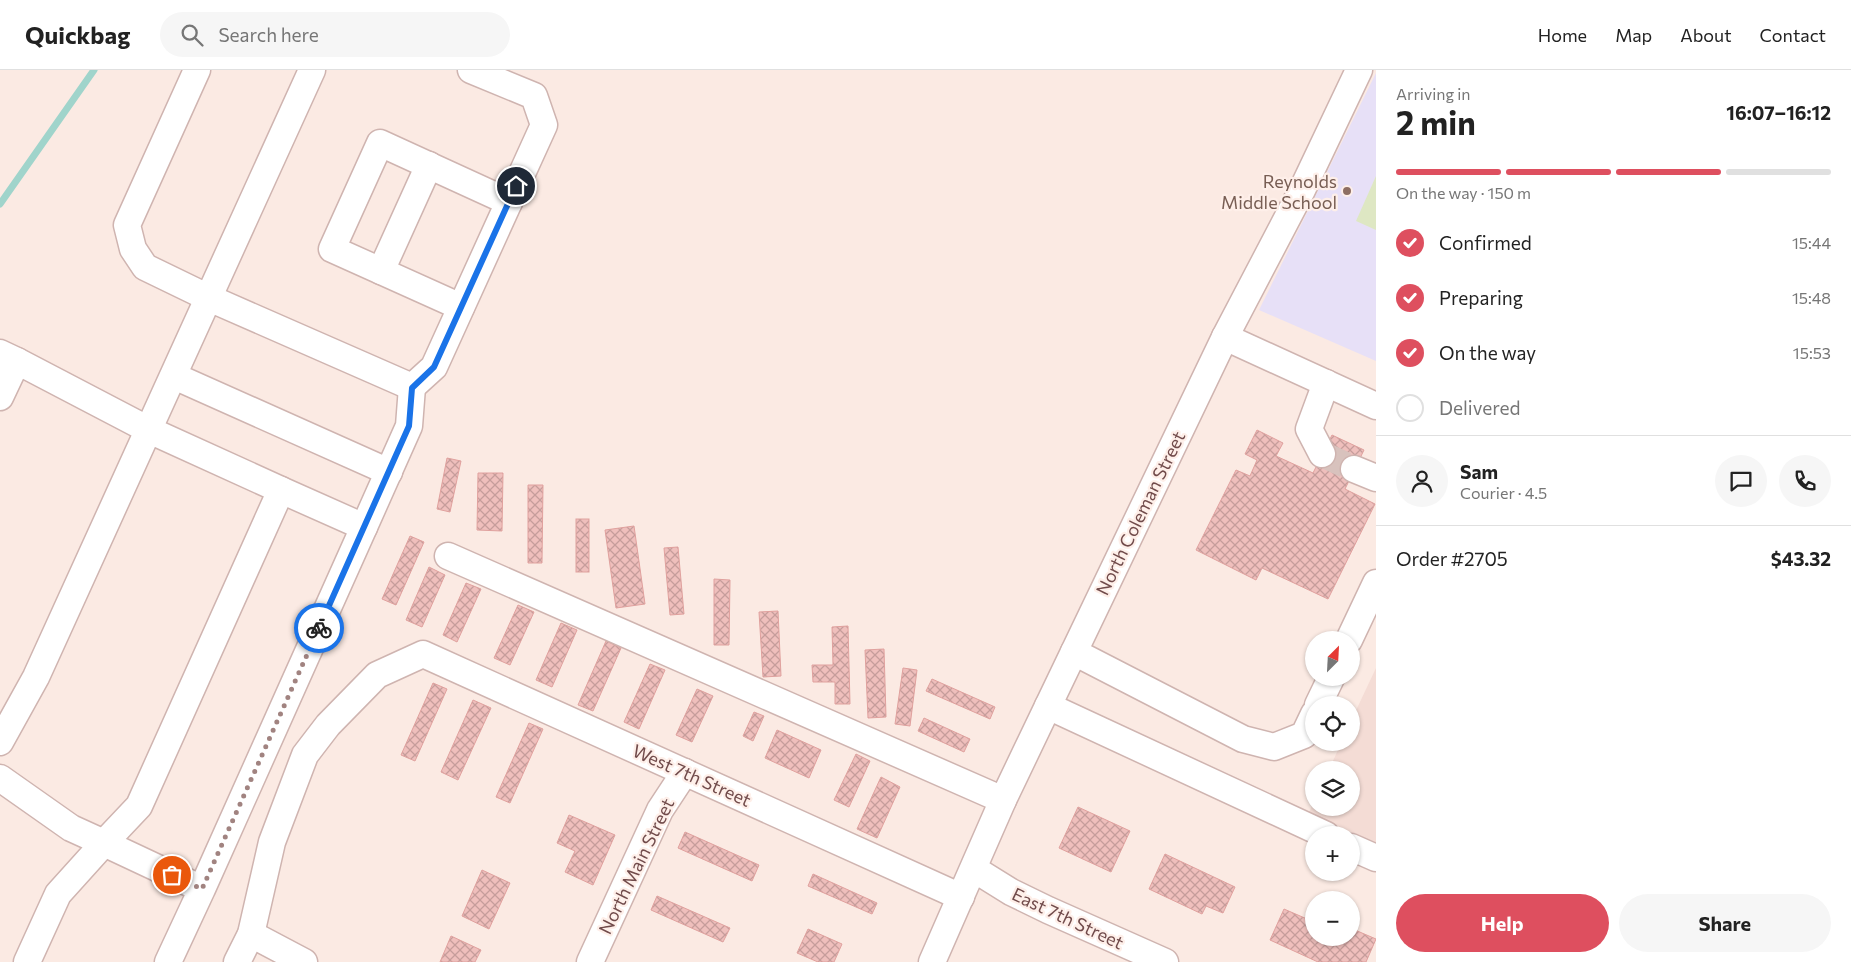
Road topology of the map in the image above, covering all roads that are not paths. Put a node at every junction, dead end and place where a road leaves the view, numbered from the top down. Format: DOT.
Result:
graph roads {
  1 [pos="197,70"];
  2 [pos="312,70"];
  3 [pos="471,70"];
  4 [pos="1360,70"];
  5 [pos="428,165"];
  6 [pos="509,202"];
  7 [pos="381,271"];
  8 [pos="209,298"];
  9 [pos="461,308"];
  10 [pos="1225,337"];
  11 [pos="9,357"];
  12 [pos="174,376"];
  13 [pos="1326,383"];
  14 [pos="412,388"];
  15 [pos="0,397"];
  16 [pos="1376,406"];
  17 [pos="149,430"];
  18 [pos="1322,454"];
  19 [pos="389,472"];
  20 [pos="281,490"];
  21 [pos="364,527"];
  22 [pos="448,556"];
  23 [pos="1376,583"];
  24 [pos="1353,631"];
  25 [pos="1074,652"];
  26 [pos="1048,706"];
  27 [pos="1305,733"];
  28 [pos="0,742"];
  29 [pos="685,772"];
  30 [pos="0,778"];
  31 [pos="1003,800"];
  32 [pos="1307,826"];
  33 [pos="104,843"];
  34 [pos="1360,851"];
  35 [pos="1376,858"];
  36 [pos="974,869"];
  37 [pos="202,889"];
  38 [pos="961,897"];
  39 [pos="251,934"];
  40 [pos="27,962"];
  41 [pos="168,962"];
  42 [pos="237,962"];
  43 [pos="304,962"];
  44 [pos="590,962"];
  45 [pos="932,962"];
  46 [pos="1165,962"];
  1 -- 8 [label="street"];
  2 -- 8 [label="street"];
  3 -- 6 [label="street"];
  4 -- 10 [label="street, North Coleman Street"];
  5 -- 6 [label="street"];
  5 -- 7 [label="street"];
  5 -- 7 [label="street"];
  6 -- 9 [label="street"];
  7 -- 9 [label="street"];
  8 -- 12 [label="street"];
  8 -- 14 [label="street"];
  9 -- 14 [label="street"];
  10 -- 13 [label="street"];
  10 -- 25 [label="street, North Coleman Street"];
  11 -- 15 [label="street"];
  11 -- 17 [label="street"];
  12 -- 17 [label="street"];
  12 -- 19 [label="street"];
  13 -- 16 [label="street"];
  13 -- 18 [label="street"];
  14 -- 19 [label="street"];
  17 -- 20 [label="street"];
  17 -- 28 [label="street"];
  19 -- 21 [label="street"];
  20 -- 21 [label="street"];
  20 -- 33 [label="street"];
  21 -- 37 [label="street"];
  22 -- 31 [label="street"];
  23 -- 24 [label="street"];
  25 -- 26 [label="street, North Coleman Street"];
  25 -- 27 [label="street"];
  26 -- 31 [label="street, North Coleman Street"];
  26 -- 32 [label="street"];
  29 -- 38 [label="street, West 7th Street"];
  29 -- 39 [label="street, West 7th Street"];
  29 -- 44 [label="street, North Main Street"];
  30 -- 33 [label="street"];
  31 -- 36 [label="street, North Coleman Street"];
  33 -- 37 [label="street"];
  33 -- 40 [label="street"];
  34 -- 35 [label="street"];
  36 -- 38 [label="street, North Coleman Street"];
  36 -- 46 [label="street, East 7th Street"];
  37 -- 41 [label="street"];
  38 -- 45 [label="street, North Coleman Street"];
  39 -- 42 [label="street"];
  39 -- 43 [label="street"];
}
